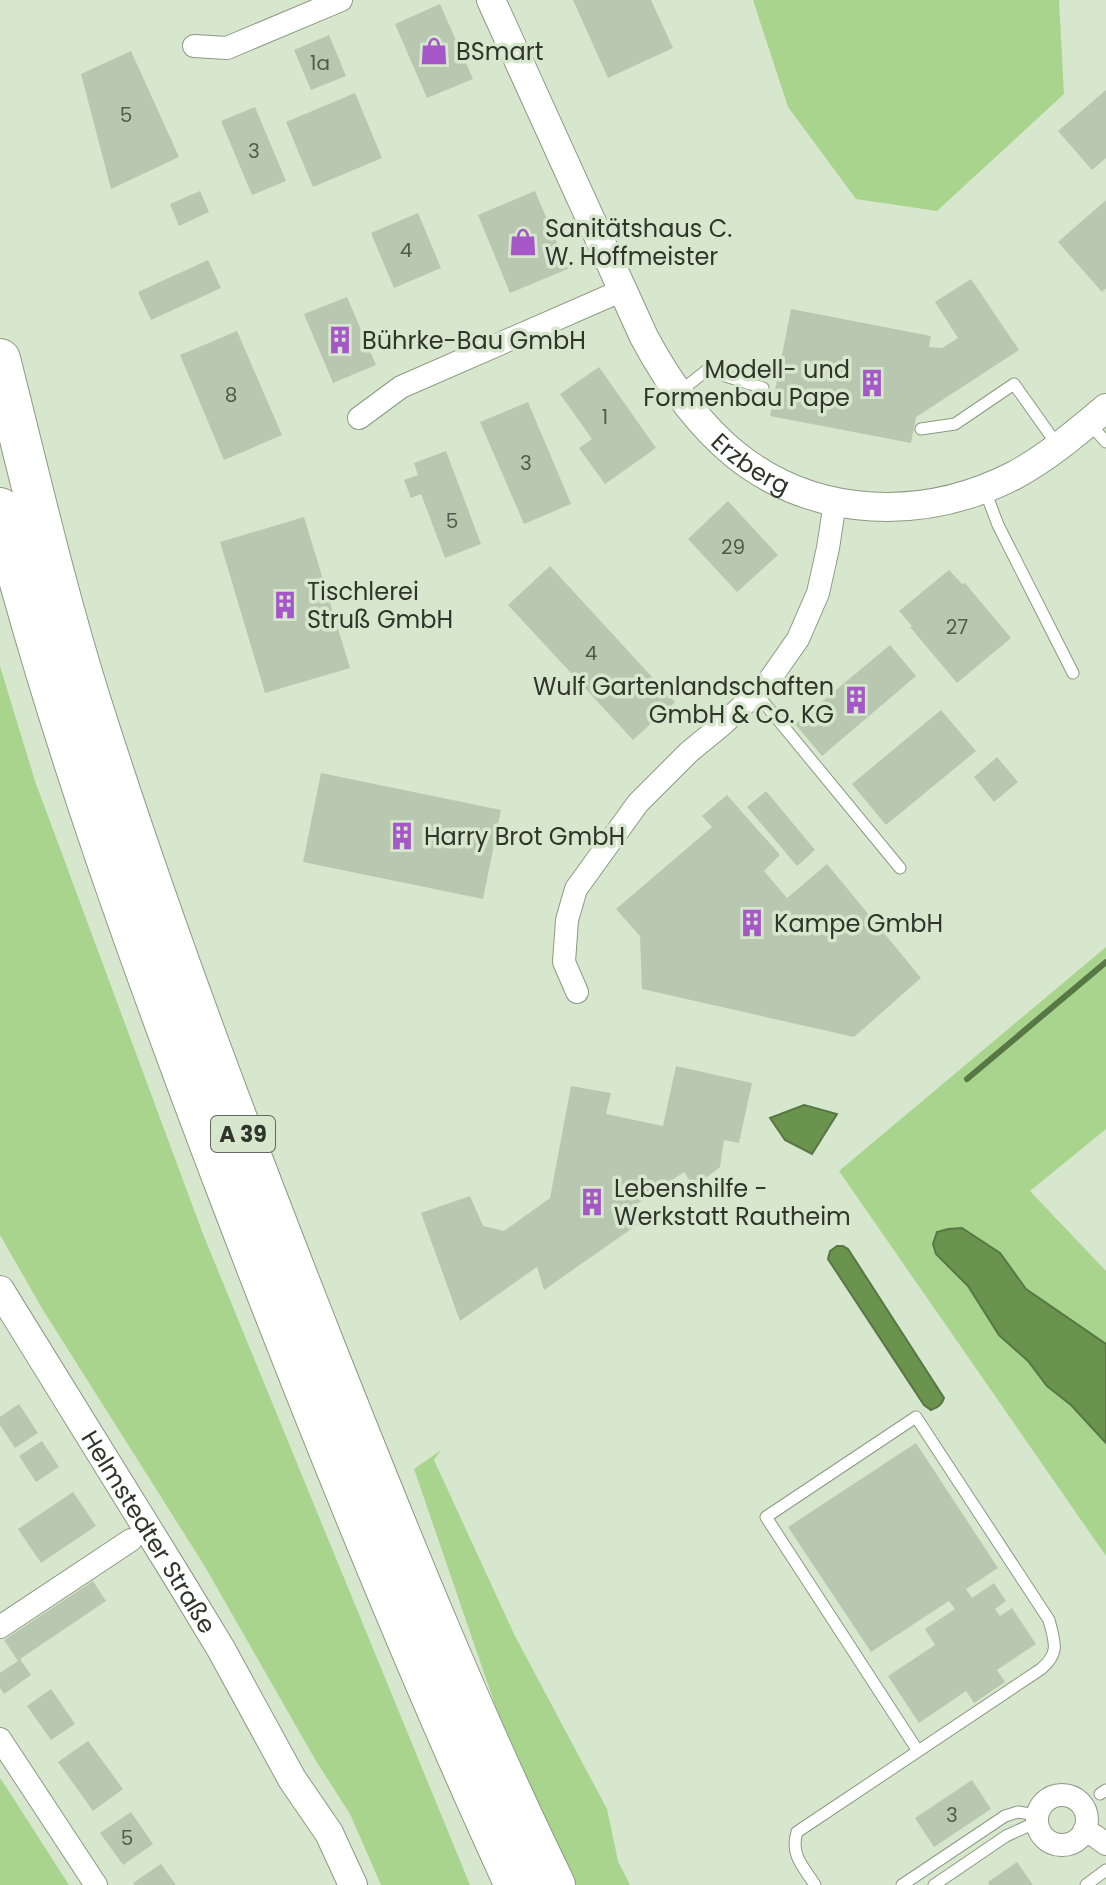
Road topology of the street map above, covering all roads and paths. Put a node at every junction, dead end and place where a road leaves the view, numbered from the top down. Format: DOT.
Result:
graph roads {
  1 [pos="341,0"];
  2 [pos="491,0"];
  3 [pos="194,46"];
  4 [pos="623,290"];
  5 [pos="0,359"];
  6 [pos="763,388"];
  7 [pos="677,393"];
  8 [pos="359,418"];
  9 [pos="1100,424"];
  10 [pos="921,429"];
  11 [pos="1059,447"];
  12 [pos="984,488"];
  13 [pos="835,502"];
  14 [pos="0,508"];
  15 [pos="1073,673"];
  16 [pos="756,693"];
  17 [pos="900,868"];
  18 [pos="577,992"];
  19 [pos="0,1290"];
  20 [pos="131,1540"];
  21 [pos="0,1627"];
  22 [pos="0,1739"];
  23 [pos="918,1751"];
  24 [pos="292,1779"];
  25 [pos="1037,1818"];
  26 [pos="1084,1831"];
  27 [pos="1106,1844"];
  28 [pos="1106,1870"];
  29 [pos="96,1885"];
  30 [pos="333,1885"];
  31 [pos="353,1885"];
  32 [pos="515,1885"];
  33 [pos="555,1885"];
  34 [pos="815,1885"];
  35 [pos="902,1885"];
  36 [pos="934,1885"];
  37 [pos="1086,1885"];
  1 -- 3 [label="street"];
  2 -- 4 [label="street, Erzberg"];
  4 -- 7 [label="street, Erzberg"];
  4 -- 8 [label="street"];
  5 -- 33 [label="highway, A 39"];
  6 -- 7 [label="lane"];
  7 -- 13 [label="street, Erzberg"];
  9 -- 11 [label="street, Erzberg"];
  10 -- 11 [label="lane"];
  11 -- 12 [label="street, Erzberg"];
  12 -- 13 [label="street, Erzberg"];
  12 -- 15 [label="lane"];
  13 -- 16 [label="street"];
  14 -- 32 [label="highway, A 39"];
  16 -- 17 [label="lane"];
  16 -- 18 [label="street"];
  19 -- 24 [label="street, Helmstedter Straße"];
  20 -- 21 [label="street"];
  22 -- 29 [label="street"];
  23 -- 23 [label="lane"];
  23 -- 34 [label="lane"];
  24 -- 30 [label="street, Helmstedter Straße"];
  24 -- 31 [label="street, Helmstedter Straße"];
  25 -- 26 [label="street"];
  25 -- 26 [label="street"];
  25 -- 35 [label="lane"];
  25 -- 36 [label="lane"];
  26 -- 27 [label="street"];
  28 -- 37 [label="lane"];
}
